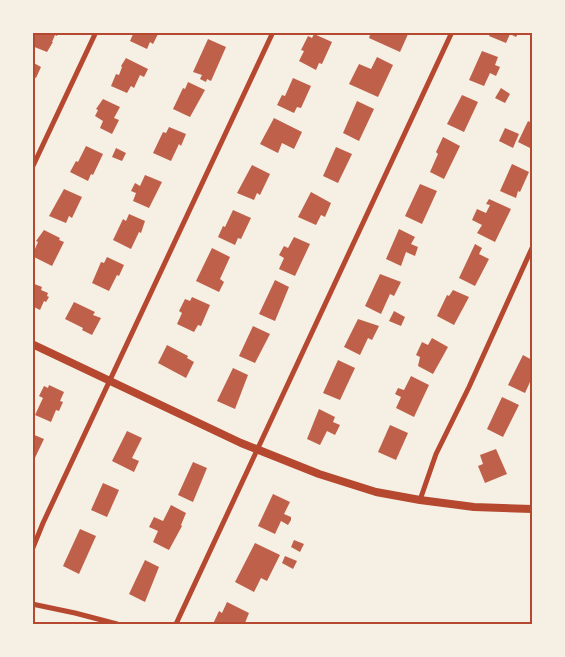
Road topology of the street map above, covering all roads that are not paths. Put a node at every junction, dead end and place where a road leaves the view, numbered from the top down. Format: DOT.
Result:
graph roads {
  1 [pos="96,32"];
  2 [pos="273,32"];
  3 [pos="452,32"];
  4 [pos="32,168"];
  5 [pos="532,248"];
  6 [pos="32,344"];
  7 [pos="111,380"];
  8 [pos="258,450"];
  9 [pos="420,500"];
  10 [pos="532,509"];
  11 [pos="32,550"];
  12 [pos="32,604"];
  13 [pos="117,624"];
  14 [pos="176,624"];
  1 -- 4 [label="street"];
  2 -- 7 [label="street"];
  3 -- 8 [label="street"];
  5 -- 9 [label="street"];
  6 -- 7 [label="street"];
  7 -- 8 [label="street"];
  7 -- 11 [label="street"];
  8 -- 9 [label="street"];
  8 -- 14 [label="street"];
  9 -- 10 [label="street"];
  12 -- 13 [label="street"];
}
